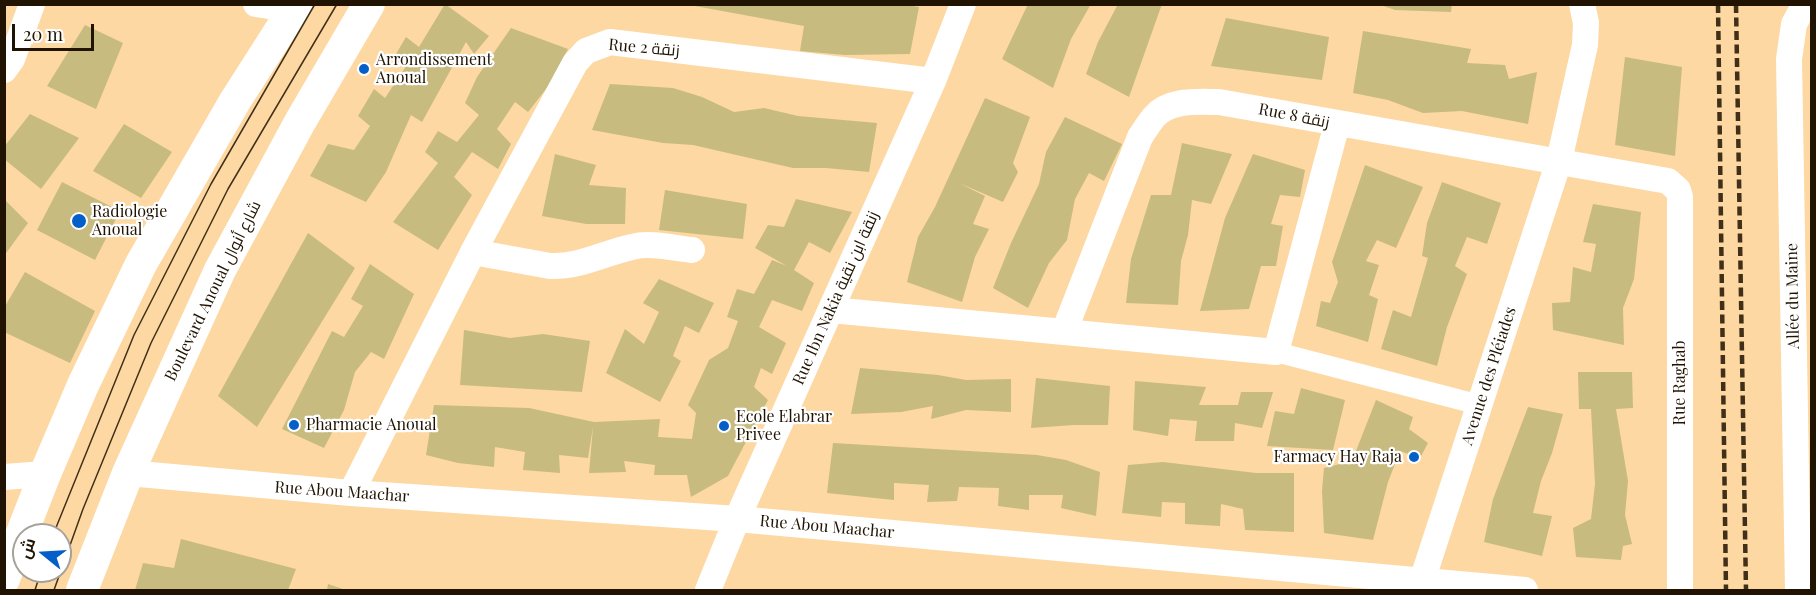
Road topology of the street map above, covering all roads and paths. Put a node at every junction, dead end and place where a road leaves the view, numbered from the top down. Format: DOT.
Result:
graph roads {
  1 [pos="32,4"];
  2 [pos="256,4"];
  3 [pos="369,4"];
  4 [pos="963,4"];
  5 [pos="1582,4"];
  6 [pos="1804,4"];
  7 [pos="295,7"];
  8 [pos="4,70"];
  9 [pos="933,81"];
  10 [pos="1337,124"];
  11 [pos="1559,161"];
  12 [pos="1668,181"];
  13 [pos="692,250"];
  14 [pos="473,252"];
  15 [pos="831,310"];
  16 [pos="1064,332"];
  17 [pos="1803,350"];
  18 [pos="1276,352"];
  19 [pos="1480,405"];
  20 [pos="128,473"];
  21 [pos="45,474"];
  22 [pos="4,477"];
  23 [pos="351,493"];
  24 [pos="737,519"];
  25 [pos="4,579"];
  26 [pos="1421,586"];
  27 [pos="82,591"];
  28 [pos="708,591"];
  29 [pos="1525,591"];
  30 [pos="1680,591"];
  31 [pos="1798,591"];
  1 -- 8 [label="street"];
  2 -- 7 [label="street"];
  3 -- 20 [label="street, Boulevard Anoual شارع أنوال"];
  4 -- 9 [label="street, Rue Ibn Nakia زنقة ابن نقية"];
  5 -- 11 [label="street, Avenue des Pléiades"];
  6 -- 17 [label="street, Allée du Maine"];
  7 -- 21 [label="street"];
  9 -- 14 [label="street, Rue 2 زنقة"];
  9 -- 15 [label="street, Rue Ibn Nakia زنقة ابن نقية"];
  10 -- 11 [label="street, Rue 8 زنقة"];
  10 -- 16 [label="street, Rue 8 زنقة"];
  10 -- 18 [label="street"];
  11 -- 12 [label="street, Rue 8 زنقة"];
  11 -- 19 [label="street, Avenue des Pléiades"];
  12 -- 30 [label="street, Rue Raghab"];
  13 -- 14 [label="street"];
  14 -- 23 [label="street, Rue 2 زنقة"];
  15 -- 16 [label="street"];
  15 -- 24 [label="street, Rue Ibn Nakia زنقة ابن نقية"];
  16 -- 18 [label="street"];
  17 -- 31 [label="street, Allée du Maine"];
  18 -- 19 [label="street"];
  19 -- 26 [label="street, Avenue des Pléiades"];
  20 -- 23 [label="street, Rue Abou Maachar"];
  20 -- 27 [label="street, Boulevard Anoual شارع أنوال"];
  21 -- 22 [label="street"];
  21 -- 25 [label="street"];
  23 -- 24 [label="street, Rue Abou Maachar"];
  24 -- 26 [label="street, Rue Abou Maachar"];
  24 -- 28 [label="street, Rue Ibn Nakia زنقة ابن نقية"];
  26 -- 29 [label="street, Rue Abou Maachar"];
}
